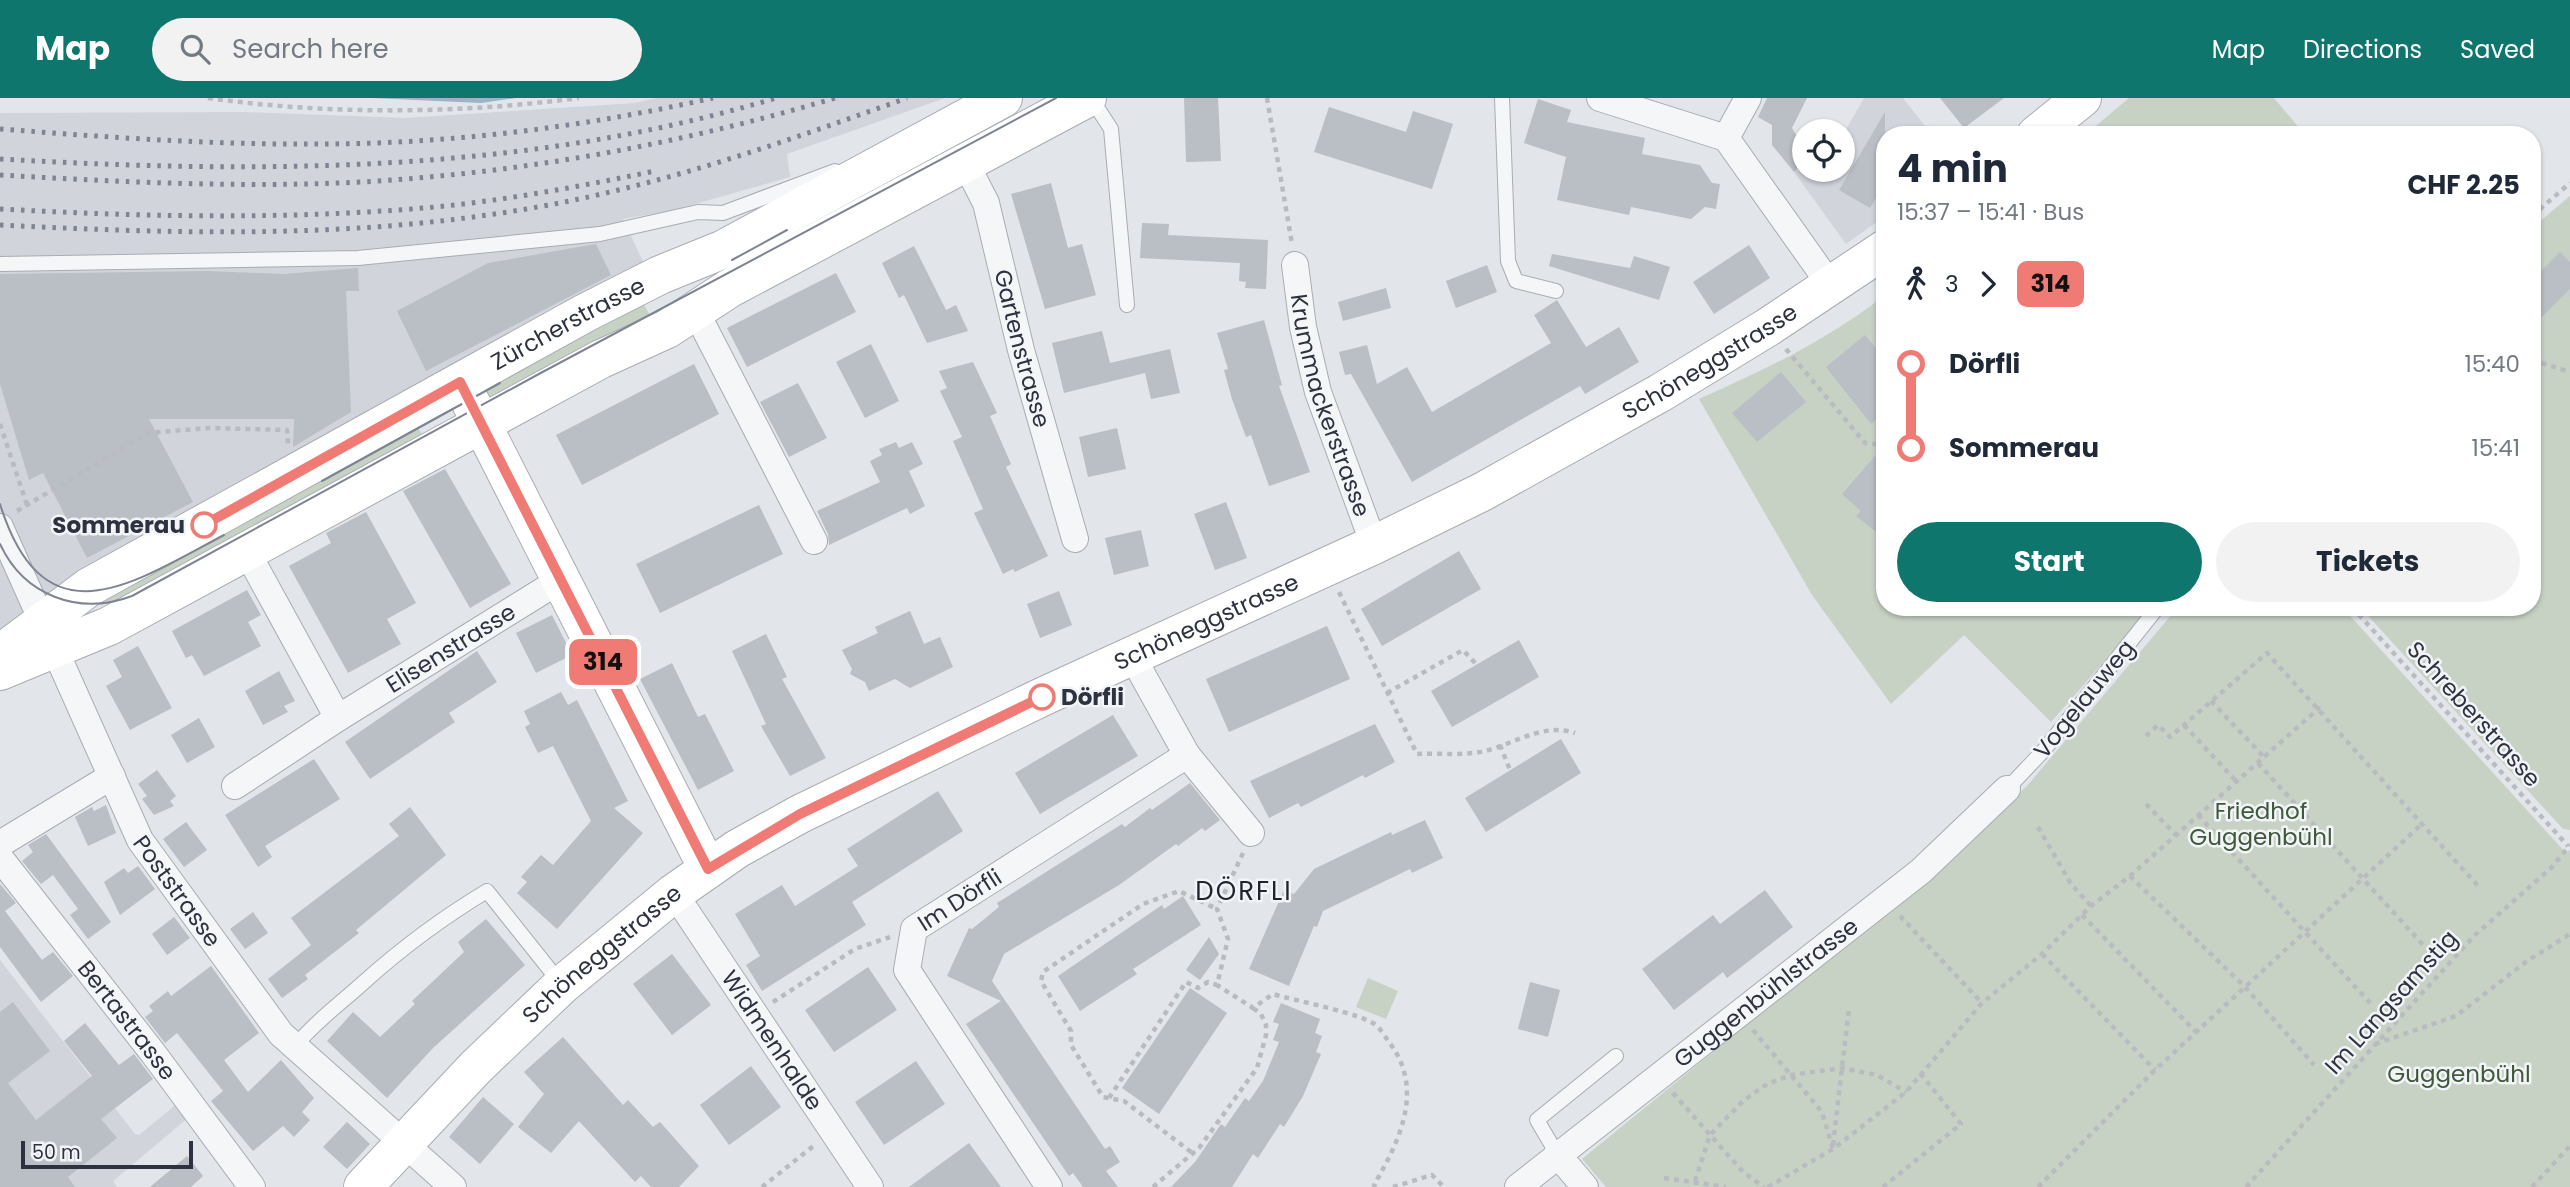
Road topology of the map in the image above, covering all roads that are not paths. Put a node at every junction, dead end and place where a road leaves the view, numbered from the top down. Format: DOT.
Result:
graph roads {
  1 [pos="1003,98"];
  2 [pos="1089,98"];
  3 [pos="1502,98"];
  4 [pos="1600,98"];
  5 [pos="1748,98"];
  6 [pos="2082,98"];
  7 [pos="2047,126"];
  8 [pos="1726,138"];
  9 [pos="965,163"];
  10 [pos="860,176"];
  11 [pos="1876,255"];
  12 [pos="0,264"];
  13 [pos="1295,265"];
  14 [pos="1831,286"];
  15 [pos="1556,291"];
  16 [pos="1127,305"];
  17 [pos="695,310"];
  18 [pos="460,382"];
  19 [pos="482,424"];
  20 [pos="7,520"];
  21 [pos="1075,538"];
  22 [pos="814,541"];
  23 [pos="1374,545"];
  24 [pos="247,552"];
  25 [pos="562,579"];
  26 [pos="2151,616"];
  27 [pos="48,636"];
  28 [pos="0,654"];
  29 [pos="1132,656"];
  30 [pos="0,671"];
  31 [pos="338,718"];
  32 [pos="1187,755"];
  33 [pos="113,776"];
  34 [pos="235,786"];
  35 [pos="2007,789"];
  36 [pos="1251,834"];
  37 [pos="0,844"];
  38 [pos="0,858"];
  39 [pos="708,869"];
  40 [pos="674,893"];
  41 [pos="562,985"];
  42 [pos="296,1045"];
  43 [pos="1616,1056"];
  44 [pos="404,1145"];
  45 [pos="1557,1154"];
  46 [pos="252,1187"];
  47 [pos="363,1187"];
  48 [pos="453,1187"];
  49 [pos="870,1187"];
  50 [pos="1049,1187"];
  51 [pos="1518,1187"];
  52 [pos="1586,1187"];
  1 -- 10 [label="main road, Zürcherstrasse"];
  2 -- 9 [label="main road, Zürcherstrasse"];
  2 -- 16 [label="lane"];
  3 -- 15 [label="lane"];
  4 -- 8 [label="street"];
  5 -- 8 [label="street"];
  6 -- 7 [label="main road"];
  8 -- 14 [label="street"];
  9 -- 17 [label="main road, Zürcherstrasse"];
  9 -- 21 [label="street, Gartenstrasse"];
  10 -- 12 [label="lane"];
  10 -- 18 [label="main road, Zürcherstrasse"];
  11 -- 14 [label="main road, Schöneggstrasse"];
  13 -- 23 [label="street, Krummackerstrasse"];
  14 -- 23 [label="main road, Schöneggstrasse"];
  17 -- 19 [label="main road, Zürcherstrasse"];
  17 -- 22 [label="street"];
  18 -- 19 [label="main road"];
  18 -- 27 [label="main road, Zürcherstrasse"];
  19 -- 24 [label="main road, Zürcherstrasse"];
  19 -- 25 [label="main road"];
  20 -- 27 [label="street, Poststrasse"];
  23 -- 29 [label="main road, Schöneggstrasse"];
  24 -- 27 [label="main road, Zürcherstrasse"];
  24 -- 31 [label="street"];
  25 -- 31 [label="street, Elisenstrasse"];
  25 -- 39 [label="main road"];
  26 -- 35 [label="lane, Vogelauweg"];
  27 -- 28 [label="main road, Zürcherstrasse"];
  27 -- 30 [label="main road, Zürcherstrasse"];
  27 -- 33 [label="street, Poststrasse"];
  29 -- 32 [label="street"];
  29 -- 39 [label="main road, Schöneggstrasse"];
  31 -- 34 [label="street, Elisenstrasse"];
  32 -- 36 [label="street"];
  32 -- 50 [label="street, Im Dörfli"];
  33 -- 37 [label="street"];
  33 -- 42 [label="street, Poststrasse"];
  35 -- 45 [label="street, Guggenbühlstrasse"];
  38 -- 46 [label="street, Bertastrasse"];
  39 -- 40 [label="main road, Schöneggstrasse"];
  40 -- 41 [label="main road, Schöneggstrasse"];
  40 -- 49 [label="street, Widmenhalde"];
  41 -- 42 [label="lane"];
  41 -- 44 [label="main road, Schöneggstrasse"];
  42 -- 44 [label="street, Poststrasse"];
  43 -- 45 [label="lane"];
  44 -- 47 [label="main road, Schöneggstrasse"];
  44 -- 48 [label="street, Poststrasse"];
  45 -- 51 [label="street, Guggenbühlstrasse"];
  45 -- 52 [label="street"];
}
